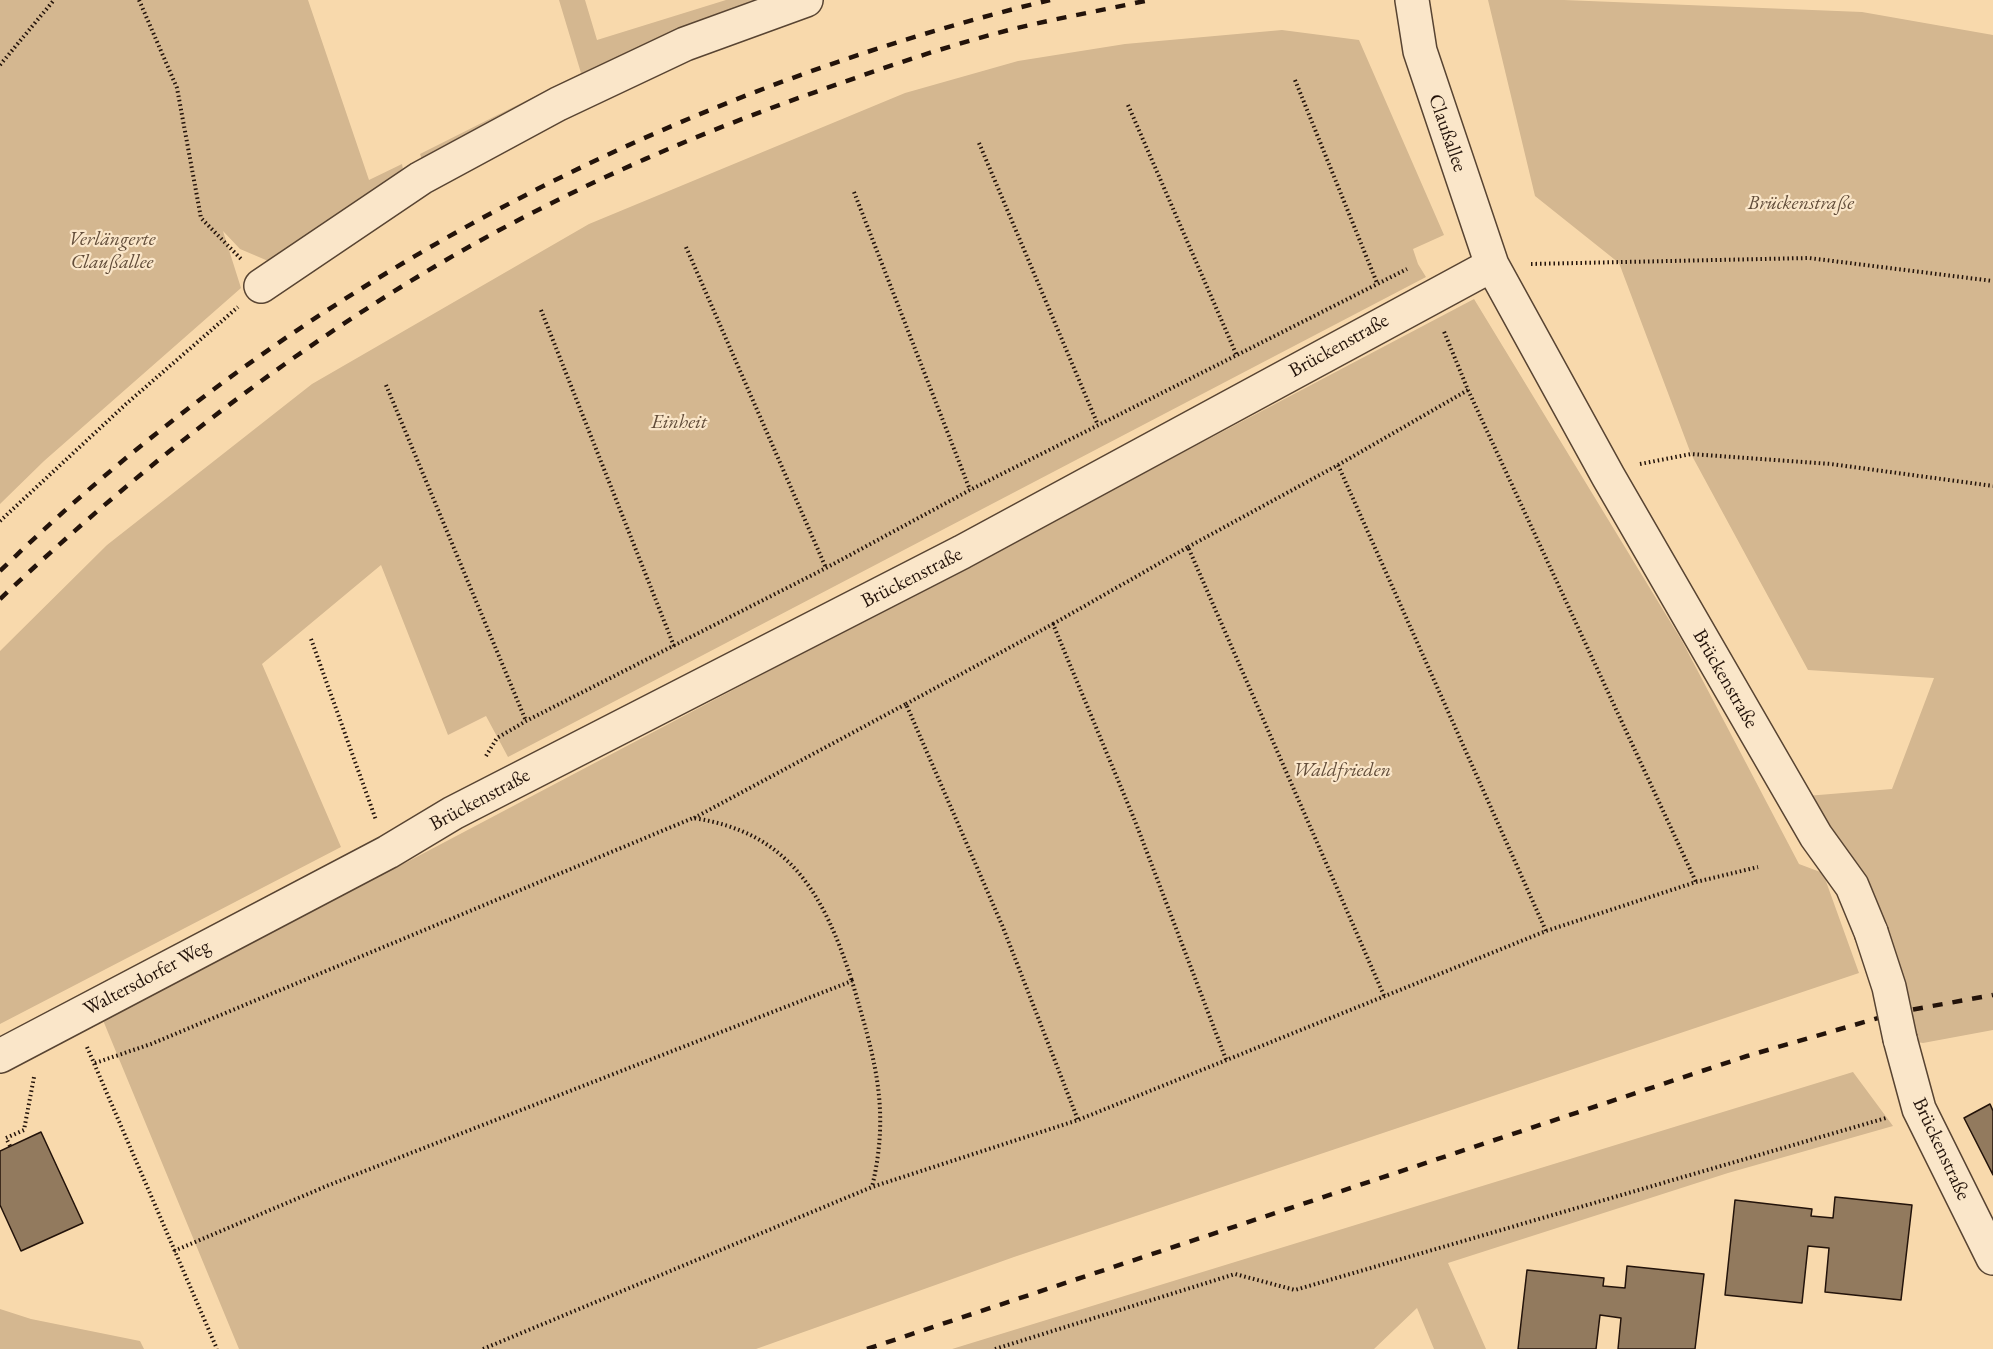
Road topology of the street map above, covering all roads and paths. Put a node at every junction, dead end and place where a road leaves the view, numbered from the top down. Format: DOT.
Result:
graph roads {
  1 [pos="54,0"];
  2 [pos="139,0"];
  3 [pos="806,0"];
  4 [pos="1413,12"];
  5 [pos="0,65"];
  6 [pos="1295,80"];
  7 [pos="1128,105"];
  8 [pos="979,143"];
  9 [pos="854,192"];
  10 [pos="686,247"];
  11 [pos="1492,265"];
  12 [pos="1993,281"];
  13 [pos="1377,283"];
  14 [pos="261,286"];
  15 [pos="1444,289"];
  16 [pos="541,310"];
  17 [pos="1238,356"];
  18 [pos="386,385"];
  19 [pos="1468,390"];
  20 [pos="1098,425"];
  21 [pos="1338,465"];
  22 [pos="1608,476"];
  23 [pos="1993,486"];
  24 [pos="970,490"];
  25 [pos="0,521"];
  26 [pos="1188,547"];
  27 [pos="826,568"];
  28 [pos="1053,624"];
  29 [pos="311,639"];
  30 [pos="674,646"];
  31 [pos="906,704"];
  32 [pos="526,721"];
  33 [pos="480,766"];
  34 [pos="693,818"];
  35 [pos="388,852"];
  36 [pos="1758,867"];
  37 [pos="1696,882"];
  38 [pos="294,901"];
  39 [pos="1546,931"];
  40 [pos="852,981"];
  41 [pos="1385,998"];
  42 [pos="76,1016"];
  43 [pos="0,1056"];
  44 [pos="1227,1062"];
  45 [pos="95,1063"];
  46 [pos="34,1073"];
  47 [pos="1914,1095"];
  48 [pos="1078,1120"];
  49 [pos="10,1146"];
  50 [pos="872,1187"];
  51 [pos="174,1251"];
  52 [pos="1993,1258"];
  53 [pos="217,1349"];
  54 [pos="483,1349"];
  55 [pos="995,1349"];
  1 -- 5 [label="path"];
  2 -- 14 [label="path"];
  3 -- 14 [label="street"];
  4 -- 11 [label="street, Claußallee"];
  6 -- 13 [label="path"];
  7 -- 17 [label="path"];
  8 -- 20 [label="path"];
  9 -- 24 [label="path"];
  10 -- 27 [label="path"];
  11 -- 12 [label="path"];
  11 -- 15 [label="street, Brückenstraße"];
  11 -- 22 [label="street, Brückenstraße"];
  13 -- 15 [label="path"];
  13 -- 17 [label="path"];
  14 -- 25 [label="path"];
  15 -- 19 [label="path"];
  15 -- 35 [label="street, Brückenstraße"];
  16 -- 30 [label="path"];
  17 -- 20 [label="path"];
  18 -- 32 [label="path"];
  19 -- 21 [label="path"];
  19 -- 37 [label="path"];
  20 -- 24 [label="path"];
  21 -- 26 [label="path"];
  21 -- 39 [label="path"];
  22 -- 23 [label="path"];
  22 -- 47 [label="street, Brückenstraße, bridge"];
  24 -- 27 [label="path"];
  26 -- 28 [label="path"];
  26 -- 41 [label="path"];
  27 -- 30 [label="path"];
  28 -- 31 [label="path"];
  28 -- 44 [label="path"];
  29 -- 35 [label="path"];
  30 -- 32 [label="path"];
  31 -- 34 [label="path"];
  31 -- 48 [label="path"];
  32 -- 33 [label="path"];
  34 -- 40 [label="path"];
  34 -- 45 [label="path"];
  35 -- 38 [label="street, Brückenstraße"];
  36 -- 37 [label="path"];
  37 -- 39 [label="path"];
  38 -- 42 [label="street, Waltersdorfer Weg"];
  39 -- 41 [label="path"];
  40 -- 50 [label="path"];
  40 -- 51 [label="path"];
  41 -- 44 [label="path"];
  42 -- 43 [label="street, Waltersdorfer Weg"];
  42 -- 45 [label="path"];
  44 -- 48 [label="path"];
  45 -- 51 [label="path"];
  46 -- 49 [label="path"];
  47 -- 52 [label="street, Brückenstraße"];
  47 -- 55 [label="path"];
  48 -- 50 [label="path"];
  50 -- 54 [label="path"];
  51 -- 53 [label="path"];
}
